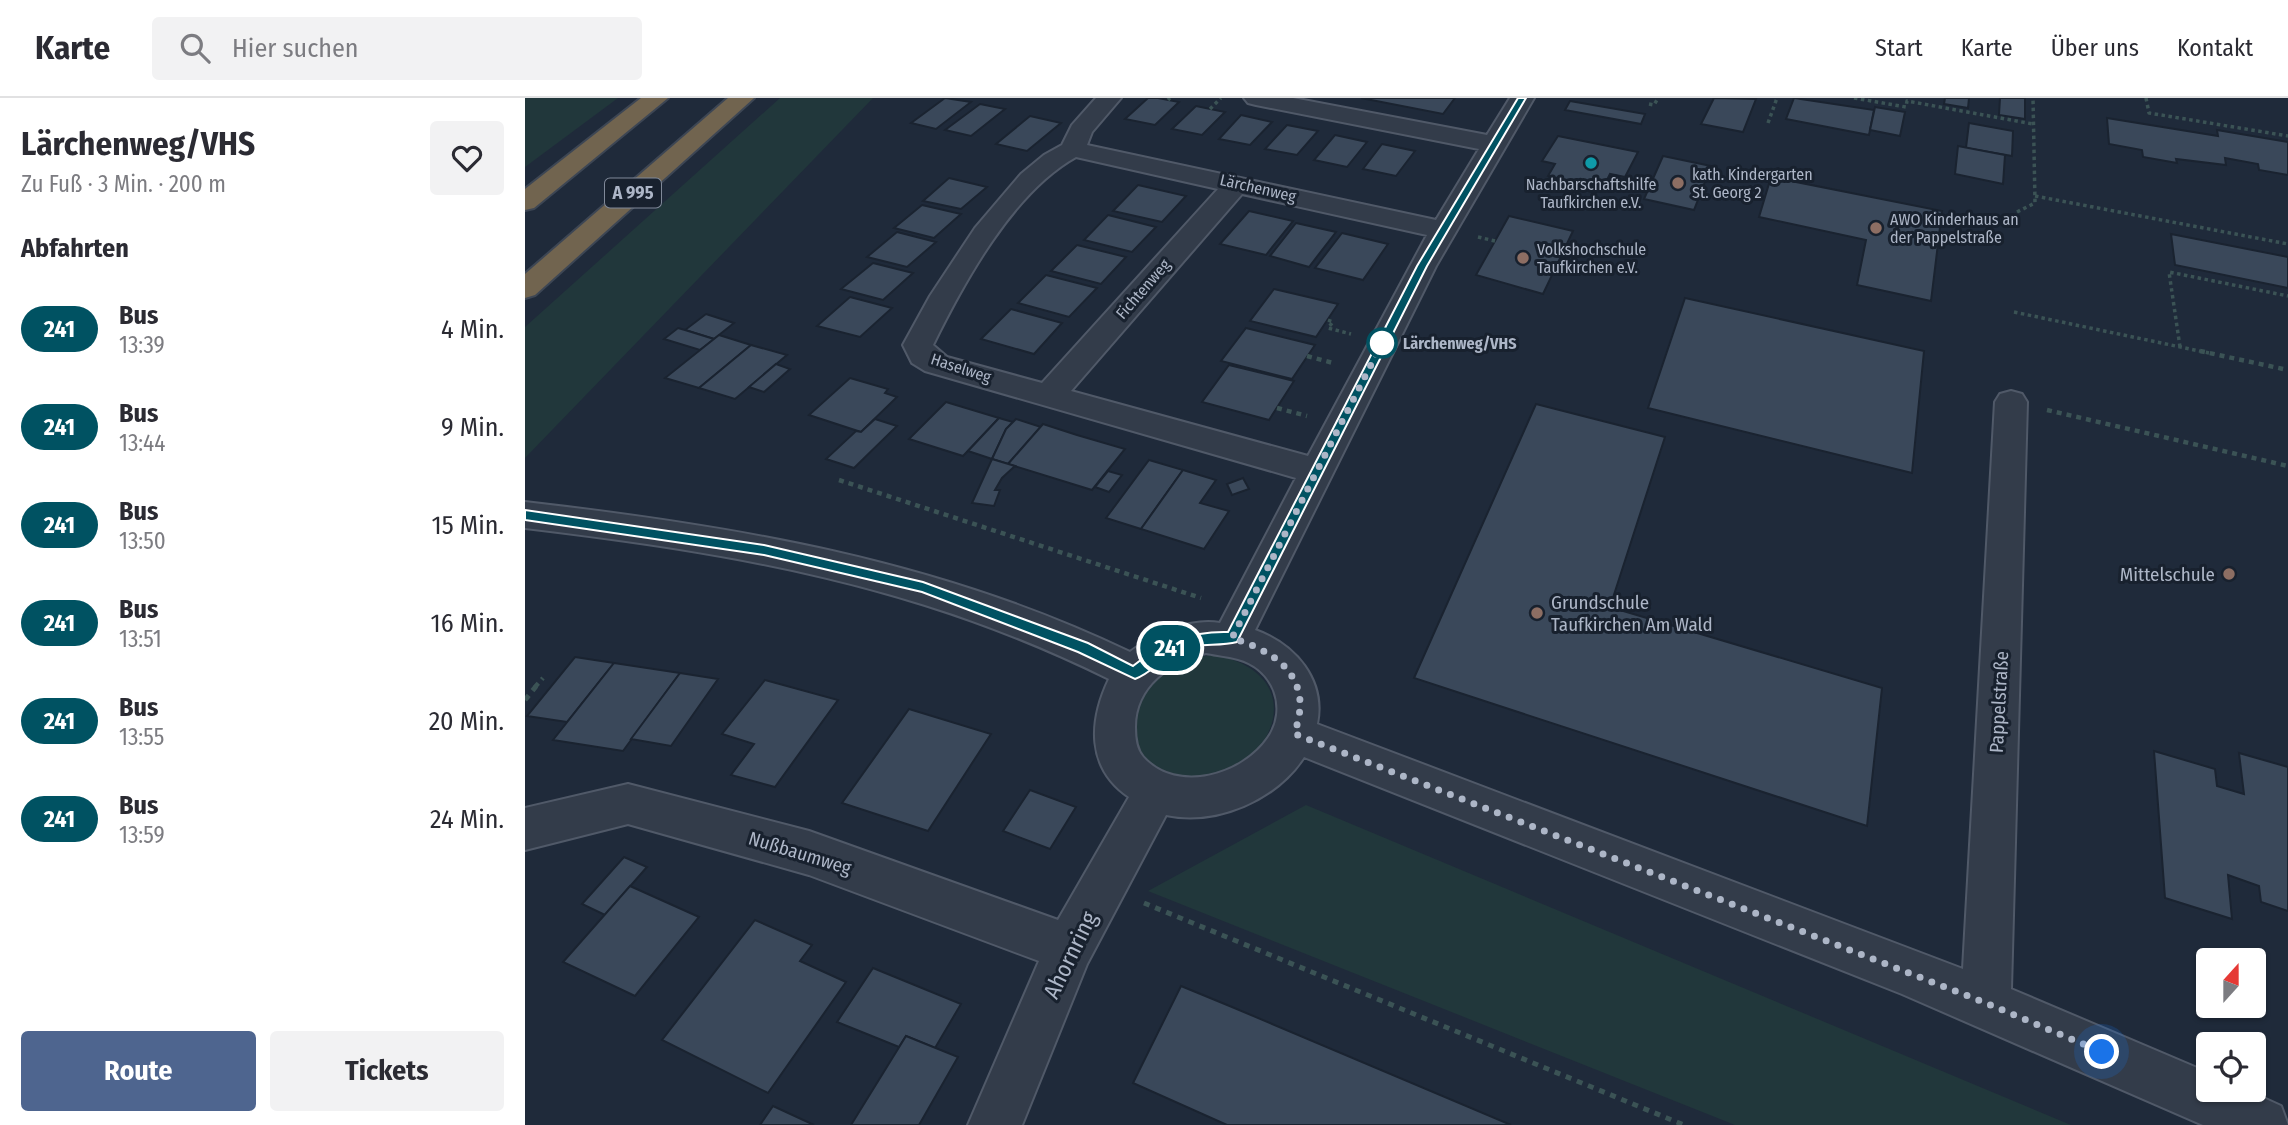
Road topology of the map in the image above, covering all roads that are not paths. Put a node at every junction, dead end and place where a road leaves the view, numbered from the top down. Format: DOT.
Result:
graph roads {
  1 [pos="656,98"];
  2 [pos="742,98"];
  3 [pos="1109,98"];
  4 [pos="1256,98"];
  5 [pos="1522,98"];
  6 [pos="1494,144"];
  7 [pos="1073,149"];
  8 [pos="1237,183"];
  9 [pos="525,202"];
  10 [pos="1443,230"];
  11 [pos="525,289"];
  12 [pos="1050,395"];
  13 [pos="2011,402"];
  14 [pos="1316,471"];
  15 [pos="525,515"];
  16 [pos="1239,625"];
  17 [pos="1135,673"];
  18 [pos="1295,734"];
  19 [pos="1156,791"];
  20 [pos="525,829"];
  21 [pos="1069,948"];
  22 [pos="1986,1003"];
  23 [pos="995,1125"];
  24 [pos="2262,1125"];
  1 -- 9 [label="highway"];
  2 -- 11 [label="highway, A 995"];
  3 -- 7 [label="street"];
  4 -- 6 [label="street"];
  5 -- 6 [label="street"];
  6 -- 10 [label="street"];
  7 -- 8 [label="street, Lärchenweg"];
  7 -- 12 [label="street, Haselweg"];
  8 -- 10 [label="street, Lärchenweg"];
  8 -- 12 [label="street, Fichtenweg"];
  10 -- 14 [label="street"];
  12 -- 14 [label="street, Haselweg"];
  13 -- 22 [label="street, Pappelstraße"];
  14 -- 16 [label="street"];
  15 -- 17 [label="street"];
  16 -- 17 [label="street"];
  16 -- 18 [label="street"];
  17 -- 19 [label="street"];
  18 -- 19 [label="street"];
  18 -- 22 [label="street"];
  19 -- 21 [label="street, Ahornring"];
  20 -- 21 [label="street, Nußbaumweg"];
  21 -- 23 [label="street, Ahornring"];
  22 -- 24 [label="street"];
}
